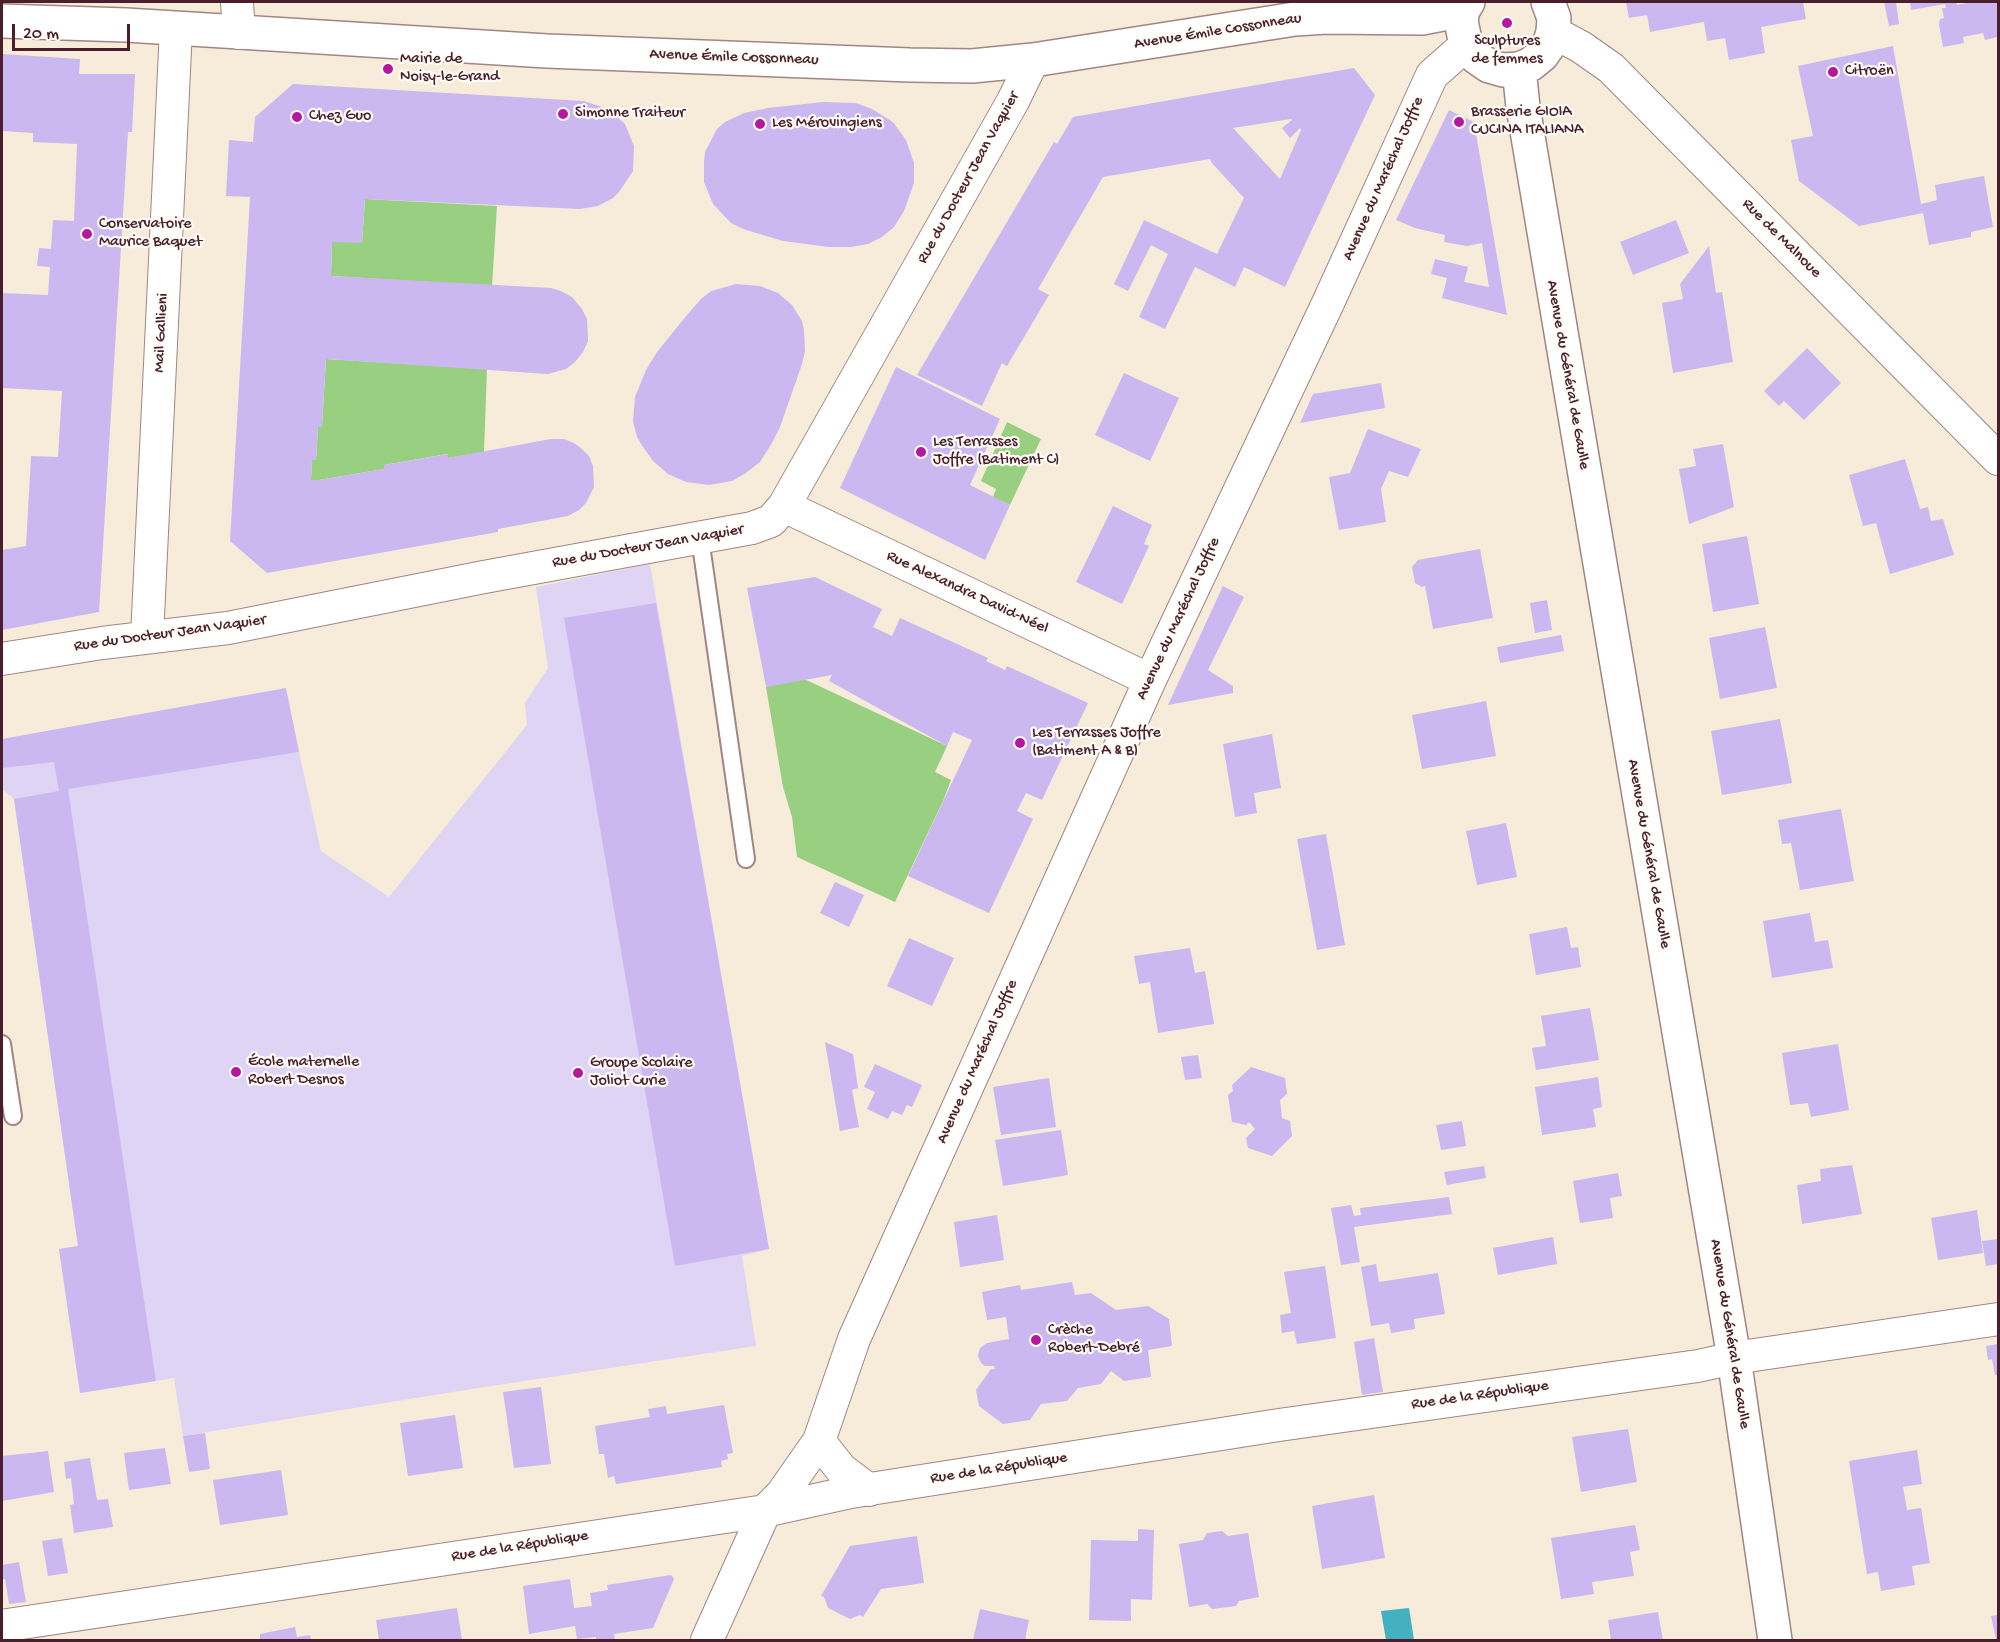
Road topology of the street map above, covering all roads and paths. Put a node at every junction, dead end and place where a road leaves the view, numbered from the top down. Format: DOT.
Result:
graph roads {
  1 [pos="1466,6"];
  2 [pos="238,17"];
  3 [pos="1550,17"];
  4 [pos="2,21"];
  5 [pos="176,29"];
  6 [pos="1466,45"];
  7 [pos="1033,60"];
  8 [pos="1519,69"];
  9 [pos="1998,459"];
  10 [pos="784,506"];
  11 [pos="700,538"];
  12 [pos="147,637"];
  13 [pos="2,659"];
  14 [pos="1150,680"];
  15 [pos="746,859"];
  16 [pos="2,1044"];
  17 [pos="14,1116"];
  18 [pos="1998,1319"];
  19 [pos="1734,1358"];
  20 [pos="819,1441"];
  21 [pos="869,1490"];
  22 [pos="765,1511"];
  23 [pos="2,1626"];
  24 [pos="707,1641"];
  25 [pos="1775,1641"];
  1 -- 6 [label="street"];
  1 -- 7 [label="street, Avenue Émile Cossonneau"];
  2 -- 5 [label="street, Avenue Émile Cossonneau"];
  2 -- 7 [label="street, Avenue Émile Cossonneau"];
  3 -- 8 [label="street"];
  3 -- 9 [label="street, Rue de Malnoue"];
  4 -- 5 [label="street, Avenue Émile Cossonneau"];
  5 -- 12 [label="street, Mail Gallieni"];
  6 -- 8 [label="street"];
  6 -- 14 [label="street, Avenue du Maréchal Joffre"];
  7 -- 10 [label="street, Rue du Docteur Jean Vaquier"];
  8 -- 19 [label="street, Avenue du Général de Gaulle"];
  10 -- 11 [label="street, Rue du Docteur Jean Vaquier"];
  10 -- 14 [label="street, Rue Alexandra David-Néel"];
  11 -- 12 [label="street, Rue du Docteur Jean Vaquier"];
  11 -- 15 [label="lane"];
  12 -- 13 [label="street, Rue du Docteur Jean Vaquier"];
  14 -- 20 [label="street, Avenue du Maréchal Joffre"];
  16 -- 17 [label="lane"];
  18 -- 19 [label="street, Rue de la République"];
  19 -- 21 [label="street, Rue de la République"];
  19 -- 25 [label="street, Avenue du Général de Gaulle"];
  20 -- 21 [label="street"];
  20 -- 22 [label="street, Avenue du Maréchal Joffre"];
  21 -- 22 [label="street, Rue de la République"];
  22 -- 23 [label="street, Rue de la République"];
  22 -- 24 [label="street, Avenue du Maréchal Joffre"];
}
